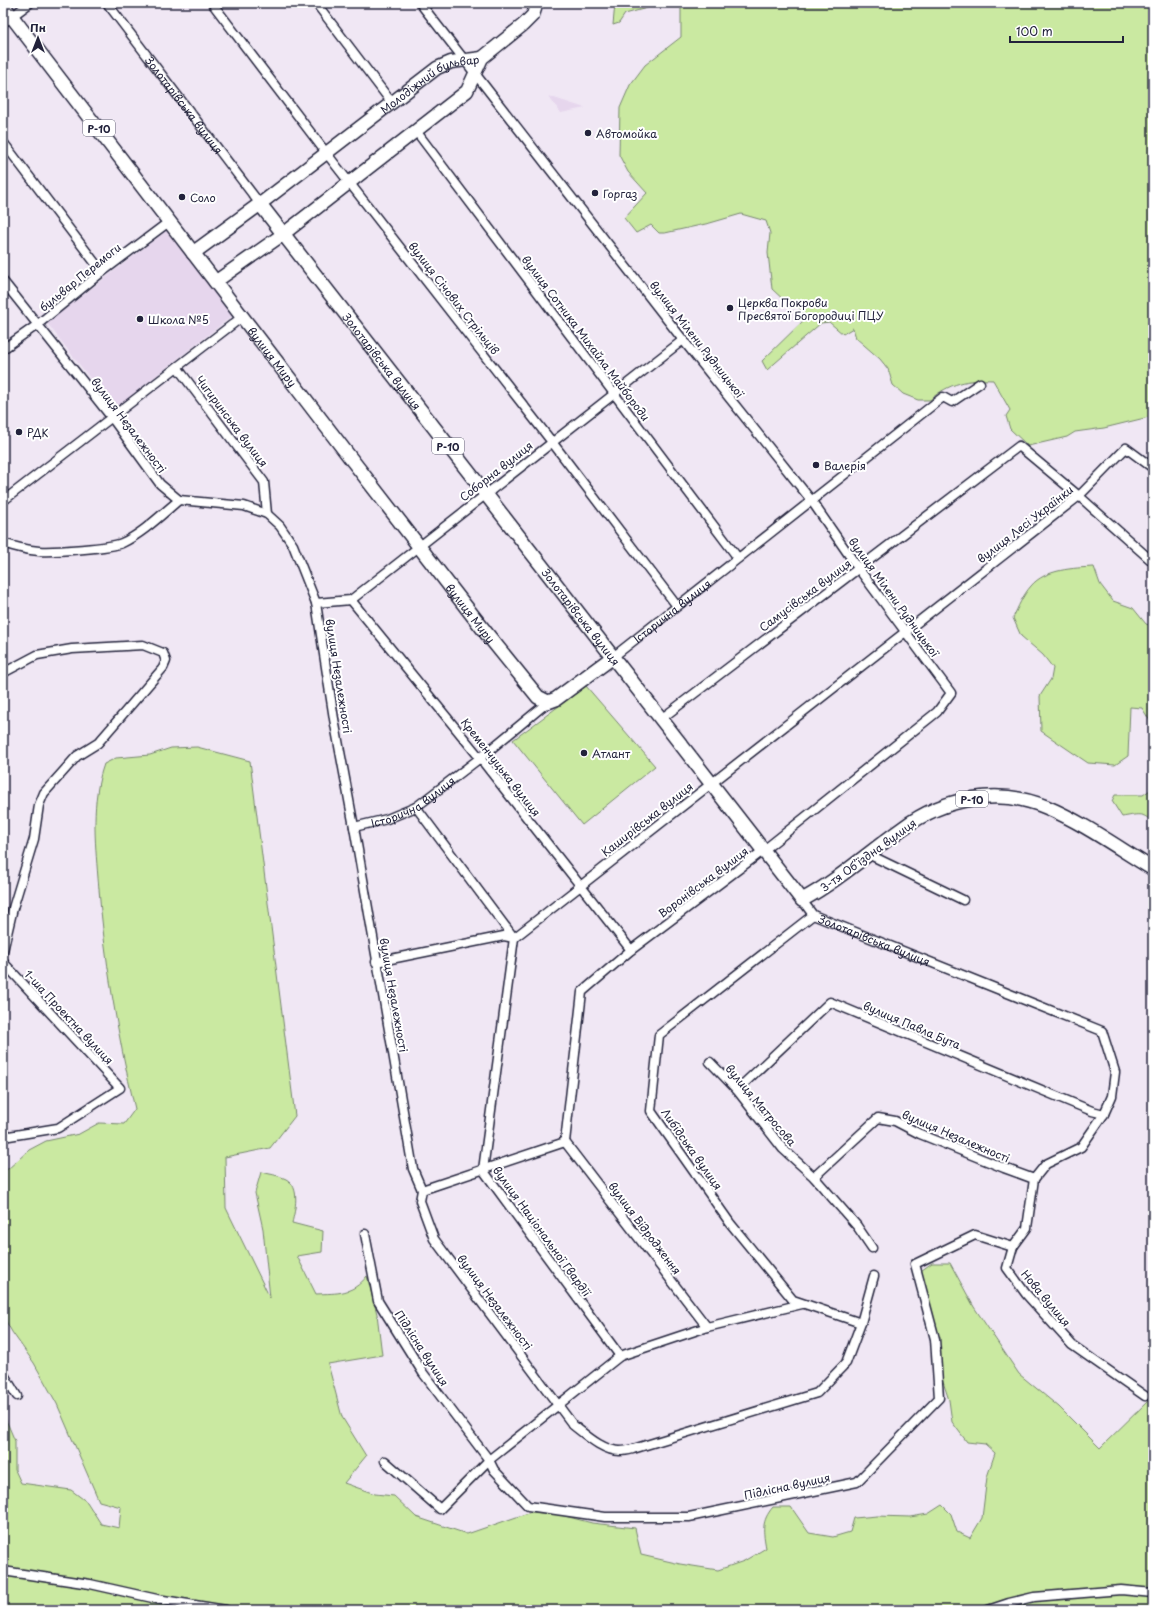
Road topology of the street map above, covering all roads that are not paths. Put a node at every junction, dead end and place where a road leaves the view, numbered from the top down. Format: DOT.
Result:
graph roads {
  1 [pos="30,3"];
  2 [pos="108,3"];
  3 [pos="212,3"];
  4 [pos="316,3"];
  5 [pos="420,3"];
  6 [pos="537,3"];
  7 [pos="3,5"];
  8 [pos="8,19"];
  9 [pos="482,58"];
  10 [pos="465,59"];
  11 [pos="476,75"];
  12 [pos="392,103"];
  13 [pos="416,131"];
  14 [pos="3,142"];
  15 [pos="326,154"];
  16 [pos="350,183"];
  17 [pos="260,204"];
  18 [pos="170,221"];
  19 [pos="282,235"];
  20 [pos="193,253"];
  21 [pos="102,272"];
  22 [pos="3,281"];
  23 [pos="215,282"];
  24 [pos="242,317"];
  25 [pos="37,325"];
  26 [pos="683,340"];
  27 [pos="3,349"];
  28 [pos="177,367"];
  29 [pos="980,383"];
  30 [pos="614,394"];
  31 [pos="112,418"];
  32 [pos="552,442"];
  33 [pos="1153,468"];
  34 [pos="485,493"];
  35 [pos="1079,496"];
  36 [pos="179,500"];
  37 [pos="811,500"];
  38 [pos="3,501"];
  39 [pos="267,514"];
  40 [pos="3,543"];
  41 [pos="419,546"];
  42 [pos="738,558"];
  43 [pos="1153,562"];
  44 [pos="858,568"];
  45 [pos="351,600"];
  46 [pos="316,603"];
  47 [pos="677,606"];
  48 [pos="906,632"];
  49 [pos="613,657"];
  50 [pos="3,673"];
  51 [pos="951,693"];
  52 [pos="548,702"];
  53 [pos="661,719"];
  54 [pos="480,758"];
  55 [pos="712,784"];
  56 [pos="416,807"];
  57 [pos="354,827"];
  58 [pos="764,850"];
  59 [pos="868,854"];
  60 [pos="1153,869"];
  61 [pos="580,885"];
  62 [pos="802,900"];
  63 [pos="963,900"];
  64 [pos="813,915"];
  65 [pos="514,938"];
  66 [pos="631,950"];
  67 [pos="3,951"];
  68 [pos="3,962"];
  69 [pos="376,962"];
  70 [pos="710,1062"];
  71 [pos="737,1090"];
  72 [pos="1104,1114"];
  73 [pos="3,1137"];
  74 [pos="565,1142"];
  75 [pos="483,1170"];
  76 [pos="814,1177"];
  77 [pos="1034,1179"];
  78 [pos="422,1190"];
  79 [pos="365,1234"];
  80 [pos="1013,1247"];
  81 [pos="872,1248"];
  82 [pos="874,1276"];
  83 [pos="802,1304"];
  84 [pos="861,1323"];
  85 [pos="707,1327"];
  86 [pos="620,1356"];
  87 [pos="3,1373"];
  88 [pos="16,1396"];
  89 [pos="1145,1396"];
  90 [pos="558,1404"];
  91 [pos="489,1460"];
  92 [pos="385,1461"];
  93 [pos="3,1571"];
  94 [pos="1153,1593"];
  95 [pos="226,1610"];
  96 [pos="988,1610"];
  1 -- 8 [label="street"];
  2 -- 17 [label="street, Золотарівська вулиця"];
  3 -- 15 [label="street, вулиця Січових Стрільців"];
  4 -- 12 [label="street"];
  5 -- 10 [label="street, вулиця Мілени Рудницької"];
  6 -- 9 [label="main road"];
  7 -- 8 [label="main road, вулиця Миру / Р-10"];
  8 -- 18 [label="main road, вулиця Миру / Р-10"];
  9 -- 10 [label="main road, Молодіжний бульвар"];
  9 -- 11 [label="main road, Молодіжний бульвар"];
  10 -- 11 [label="street, вулиця Мілени Рудницької"];
  10 -- 12 [label="main road, Молодіжний бульвар"];
  11 -- 13 [label="main road, Молодіжний бульвар"];
  11 -- 26 [label="street, вулиця Мілени Рудницької"];
  12 -- 15 [label="main road, Молодіжний бульвар"];
  13 -- 16 [label="main road, Молодіжний бульвар"];
  13 -- 30 [label="street, вулиця Сотника Михайла Майбороди"];
  14 -- 21 [label="street"];
  15 -- 16 [label="street, вулиця Січових Стрільців"];
  15 -- 17 [label="main road, Молодіжний бульвар"];
  16 -- 19 [label="main road, Молодіжний бульвар"];
  16 -- 32 [label="street, вулиця Січових Стрільців"];
  17 -- 19 [label="main road, Золотарівська вулиця / Р-10"];
  17 -- 20 [label="main road, Молодіжний бульвар"];
  18 -- 20 [label="main road, вулиця Миру / Р-10"];
  18 -- 21 [label="street, бульвар Перемоги"];
  19 -- 23 [label="main road, Молодіжний бульвар"];
  19 -- 34 [label="main road, Золотарівська вулиця / Р-10"];
  20 -- 23 [label="main road, вулиця Миру / Р-10"];
  21 -- 25 [label="street, бульвар Перемоги"];
  22 -- 25 [label="street, вулиця Незалежності"];
  23 -- 24 [label="main road, вулиця Миру / Р-10"];
  24 -- 28 [label="street"];
  24 -- 41 [label="main road, вулиця Миру / Р-10"];
  25 -- 27 [label="street, бульвар Перемоги"];
  25 -- 31 [label="street, вулиця Незалежності"];
  26 -- 30 [label="street, Соборна вулиця"];
  26 -- 37 [label="street, вулиця Мілени Рудницької"];
  28 -- 31 [label="street"];
  28 -- 39 [label="street, Чигиринська вулиця"];
  29 -- 37 [label="street, Історична вулиця"];
  30 -- 32 [label="street, Соборна вулиця"];
  30 -- 42 [label="street, вулиця Сотника Михайла Майбороди"];
  31 -- 36 [label="street, вулиця Незалежності"];
  31 -- 38 [label="street"];
  32 -- 34 [label="street, Соборна вулиця"];
  32 -- 47 [label="street, вулиця Січових Стрільців"];
  33 -- 35 [label="street, вулиця Лесі Українки"];
  34 -- 41 [label="street, Соборна вулиця"];
  34 -- 49 [label="main road, Золотарівська вулиця / Р-10"];
  35 -- 43 [label="street"];
  35 -- 44 [label="street, Самусівська вулиця"];
  35 -- 48 [label="street, вулиця Лесі Українки"];
  36 -- 39 [label="street, вулиця Незалежності"];
  36 -- 40 [label="street"];
  37 -- 42 [label="street, Історична вулиця"];
  37 -- 44 [label="street, вулиця Мілени Рудницької"];
  39 -- 46 [label="street, вулиця Незалежності"];
  41 -- 45 [label="street, Соборна вулиця"];
  41 -- 52 [label="main road, вулиця Миру / Р-10"];
  42 -- 47 [label="street, Історична вулиця"];
  44 -- 48 [label="street, вулиця Мілени Рудницької"];
  44 -- 53 [label="street, Самусівська вулиця"];
  45 -- 46 [label="street"];
  45 -- 54 [label="street, Кременчуцька вулиця"];
  46 -- 57 [label="street, вулиця Незалежності"];
  47 -- 49 [label="street, Історична вулиця"];
  48 -- 51 [label="street, вулиця Мілени Рудницької"];
  48 -- 55 [label="street, Каширівська вулиця"];
  49 -- 52 [label="main road, Історична вулиця"];
  49 -- 53 [label="main road, Золотарівська вулиця / Р-10"];
  50 -- 67 [label="street"];
  51 -- 58 [label="street, Воронівська вулиця"];
  52 -- 54 [label="street, Історична вулиця"];
  53 -- 55 [label="main road, Золотарівська вулиця / Р-10"];
  54 -- 56 [label="street, Історична вулиця"];
  54 -- 61 [label="street, Кременчуцька вулиця"];
  55 -- 58 [label="main road, Золотарівська вулиця / Р-10"];
  55 -- 61 [label="street, Каширівська вулиця"];
  56 -- 57 [label="street, Історична вулиця"];
  56 -- 65 [label="street"];
  57 -- 69 [label="street, вулиця Незалежності"];
  58 -- 62 [label="main road, Золотарівська вулиця / Р-10"];
  58 -- 66 [label="street, Воронівська вулиця"];
  59 -- 60 [label="main road, 3-тя Обʼїздна вулиця / Р-10"];
  59 -- 62 [label="main road, 3-тя Обʼїздна вулиця / Р-10"];
  59 -- 63 [label="street"];
  61 -- 65 [label="street, Каширівська вулиця"];
  61 -- 66 [label="street, Кременчуцька вулиця"];
  62 -- 64 [label="street, Золотарівська вулиця"];
  64 -- 72 [label="street, Золотарівська вулиця"];
  64 -- 83 [label="street, Либідська вулиця"];
  65 -- 69 [label="street"];
  65 -- 75 [label="street, вулиця Національної Гвардії"];
  66 -- 74 [label="street, Воронівська вулиця"];
  68 -- 73 [label="street, 1-ша Проектна вулиця"];
  69 -- 78 [label="street, вулиця Незалежності"];
  70 -- 71 [label="street, вулиця Матросова"];
  71 -- 72 [label="street, вулиця Павла Бута"];
  71 -- 76 [label="street, вулиця Матросова"];
  72 -- 77 [label="street"];
  74 -- 75 [label="street"];
  74 -- 85 [label="street, вулиця Відродження"];
  75 -- 78 [label="street"];
  75 -- 86 [label="street, вулиця Національної Гвардії"];
  76 -- 77 [label="street, вулиця Незалежності"];
  76 -- 81 [label="street"];
  77 -- 80 [label="street, Нова вулиця"];
  78 -- 90 [label="street, вулиця Незалежності"];
  79 -- 91 [label="street, Підлісна вулиця"];
  80 -- 89 [label="street, Нова вулиця"];
  80 -- 91 [label="street, Підлісна вулиця"];
  82 -- 84 [label="street, вулиця Незалежності"];
  83 -- 84 [label="street, Либідська вулиця"];
  83 -- 85 [label="street"];
  84 -- 90 [label="street, вулиця Незалежності"];
  85 -- 86 [label="street"];
  86 -- 90 [label="street"];
  87 -- 88 [label="street"];
  90 -- 91 [label="street"];
  91 -- 92 [label="street"];
  93 -- 95 [label="street"];
  94 -- 96 [label="street"];
}
